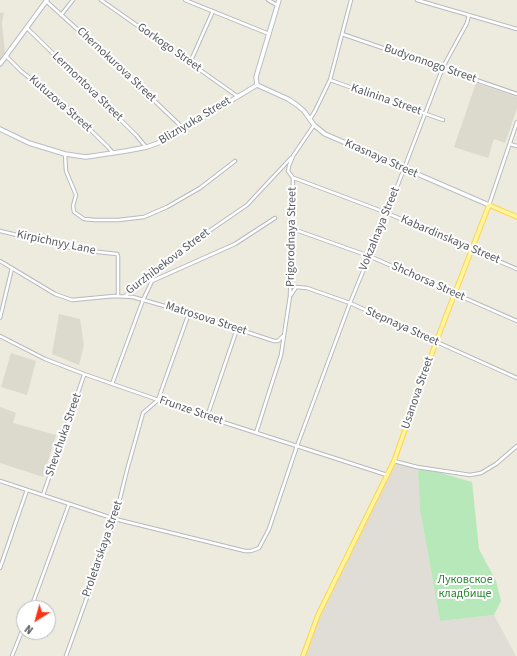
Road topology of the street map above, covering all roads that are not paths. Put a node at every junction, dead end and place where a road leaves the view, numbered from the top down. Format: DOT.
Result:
graph roads {
  1 [pos="46,0"];
  2 [pos="73,0"];
  3 [pos="100,0"];
  4 [pos="185,0"];
  5 [pos="268,0"];
  6 [pos="279,0"];
  7 [pos="351,0"];
  8 [pos="416,0"];
  9 [pos="277,4"];
  10 [pos="213,11"];
  11 [pos="61,15"];
  12 [pos="469,15"];
  13 [pos="27,28"];
  14 [pos="517,29"];
  15 [pos="269,34"];
  16 [pos="342,34"];
  17 [pos="6,56"];
  18 [pos="189,62"];
  19 [pos="0,64"];
  20 [pos="442,68"];
  21 [pos="330,80"];
  22 [pos="256,85"];
  23 [pos="517,94"];
  24 [pos="237,96"];
  25 [pos="425,113"];
  26 [pos="310,119"];
  27 [pos="443,120"];
  28 [pos="517,122"];
  29 [pos="314,125"];
  30 [pos="185,129"];
  31 [pos="0,130"];
  32 [pos="510,144"];
  33 [pos="517,146"];
  34 [pos="147,147"];
  35 [pos="65,154"];
  36 [pos="113,154"];
  37 [pos="293,156"];
  38 [pos="235,161"];
  39 [pos="404,169"];
  40 [pos="293,178"];
  41 [pos="489,205"];
  42 [pos="387,213"];
  43 [pos="517,217"];
  44 [pos="275,218"];
  45 [pos="293,229"];
  46 [pos="0,231"];
  47 [pos="472,249"];
  48 [pos="369,256"];
  49 [pos="0,261"];
  50 [pos="12,268"];
  51 [pos="517,269"];
  52 [pos="149,274"];
  53 [pos="152,281"];
  54 [pos="454,294"];
  55 [pos="118,296"];
  56 [pos="125,296"];
  57 [pos="290,296"];
  58 [pos="143,300"];
  59 [pos="350,304"];
  60 [pos="189,313"];
  61 [pos="0,318"];
  62 [pos="517,321"];
  63 [pos="237,329"];
  64 [pos="284,334"];
  65 [pos="0,336"];
  66 [pos="436,342"];
  67 [pos="84,374"];
  68 [pos="517,378"];
  69 [pos="112,384"];
  70 [pos="158,400"];
  71 [pos="207,417"];
  72 [pos="256,433"];
  73 [pos="297,446"];
  74 [pos="517,446"];
  75 [pos="394,461"];
  76 [pos="388,475"];
  77 [pos="0,481"];
  78 [pos="27,490"];
  79 [pos="43,495"];
  80 [pos="69,504"];
  81 [pos="115,519"];
  82 [pos="0,568"];
  83 [pos="34,600"];
  84 [pos="18,640"];
  85 [pos="12,656"];
  86 [pos="66,656"];
  87 [pos="303,656"];
  1 -- 11 [label="street, Chernokurova Street"];
  1 -- 13 [label="street"];
  2 -- 11 [label="street"];
  3 -- 18 [label="street, Gorkogo Street"];
  4 -- 10 [label="street"];
  5 -- 9 [label="street"];
  6 -- 9 [label="street"];
  7 -- 16 [label="street"];
  8 -- 12 [label="street"];
  9 -- 15 [label="street"];
  10 -- 15 [label="street"];
  10 -- 18 [label="street"];
  11 -- 30 [label="street, Chernokurova Street"];
  12 -- 14 [label="street"];
  12 -- 20 [label="street, Vokzalnaya Street"];
  13 -- 17 [label="street"];
  13 -- 34 [label="street, Lermontova Street"];
  15 -- 22 [label="street"];
  16 -- 20 [label="street, Budyonnogo Street"];
  16 -- 21 [label="street"];
  17 -- 19 [label="street"];
  17 -- 36 [label="street, Kutuzova Street"];
  18 -- 24 [label="street, Gorkogo Street"];
  20 -- 23 [label="street, Budyonnogo Street"];
  20 -- 25 [label="street, Vokzalnaya Street"];
  21 -- 25 [label="street, Kalinina Street"];
  21 -- 26 [label="street"];
  22 -- 24 [label="street, Bliznyuka Street"];
  22 -- 26 [label="street, Krasnaya Street"];
  24 -- 30 [label="street, Bliznyuka Street"];
  25 -- 27 [label="street, Kalinina Street"];
  25 -- 39 [label="street, Vokzalnaya Street"];
  26 -- 29 [label="street, Krasnaya Street"];
  28 -- 32 [label="street, Usanova Street"];
  29 -- 37 [label="street, Prigorodnaya Street"];
  29 -- 39 [label="street, Krasnaya Street"];
  30 -- 34 [label="street, Bliznyuka Street"];
  31 -- 35 [label="street, Bliznyuka Street"];
  32 -- 33 [label="street"];
  32 -- 41 [label="street, Usanova Street"];
  34 -- 36 [label="street, Bliznyuka Street"];
  35 -- 36 [label="street, Bliznyuka Street"];
  35 -- 38 [label="street"];
  37 -- 40 [label="street, Prigorodnaya Street"];
  37 -- 52 [label="street, Gurzhibekova Street"];
  39 -- 41 [label="street, Krasnaya Street"];
  39 -- 42 [label="street, Vokzalnaya Street"];
  40 -- 42 [label="street, Kabardinskaya Street"];
  40 -- 45 [label="street, Prigorodnaya Street"];
  41 -- 43 [label="main road, Krasnaya Street"];
  41 -- 47 [label="main road, Usanova Street"];
  42 -- 47 [label="street, Kabardinskaya Street"];
  42 -- 48 [label="street, Vokzalnaya Street"];
  44 -- 53 [label="street"];
  45 -- 48 [label="street, Shchorsa Street"];
  45 -- 57 [label="street, Prigorodnaya Street"];
  46 -- 55 [label="street, Kirpichnyy Lane"];
  47 -- 51 [label="street, Kabardinskaya Street"];
  47 -- 54 [label="main road, Usanova Street"];
  48 -- 54 [label="street, Shchorsa Street"];
  48 -- 59 [label="street, Vokzalnaya Street"];
  49 -- 50 [label="street, Gurzhibekova Street"];
  50 -- 55 [label="street, Gurzhibekova Street"];
  50 -- 61 [label="street"];
  52 -- 53 [label="street"];
  52 -- 56 [label="street, Gurzhibekova Street"];
  53 -- 58 [label="street"];
  54 -- 62 [label="street, Shchorsa Street"];
  54 -- 66 [label="main road, Usanova Street"];
  55 -- 56 [label="street, Gurzhibekova Street"];
  56 -- 58 [label="street, Matrosova Street"];
  57 -- 59 [label="street, Stepnaya Street"];
  57 -- 64 [label="street, Prigorodnaya Street"];
  58 -- 60 [label="street, Matrosova Street"];
  58 -- 69 [label="street"];
  59 -- 66 [label="street, Stepnaya Street"];
  59 -- 73 [label="street, Vokzalnaya Street"];
  60 -- 63 [label="street, Matrosova Street"];
  60 -- 70 [label="street"];
  63 -- 64 [label="street, Matrosova Street"];
  63 -- 71 [label="street"];
  64 -- 72 [label="street, Prigorodnaya Street"];
  65 -- 67 [label="street, Frunze Street"];
  66 -- 68 [label="street, Stepnaya Street"];
  66 -- 75 [label="main road, Usanova Street"];
  67 -- 69 [label="street, Frunze Street"];
  67 -- 79 [label="street, Shevchuka Street"];
  69 -- 70 [label="street, Frunze Street"];
  70 -- 71 [label="street, Frunze Street"];
  70 -- 81 [label="street, Proletarskaya Street"];
  71 -- 72 [label="street, Frunze Street"];
  72 -- 73 [label="street, Frunze Street"];
  73 -- 76 [label="street, Frunze Street"];
  73 -- 81 [label="street, Vokzalnaya Street"];
  74 -- 75 [label="street"];
  75 -- 76 [label="main road, Usanova Street"];
  76 -- 87 [label="main road, Usanova Street"];
  77 -- 78 [label="street"];
  78 -- 79 [label="street"];
  78 -- 82 [label="street"];
  79 -- 80 [label="street"];
  80 -- 81 [label="street"];
  80 -- 83 [label="street"];
  81 -- 86 [label="street, Proletarskaya Street"];
  84 -- 85 [label="street"];
}
